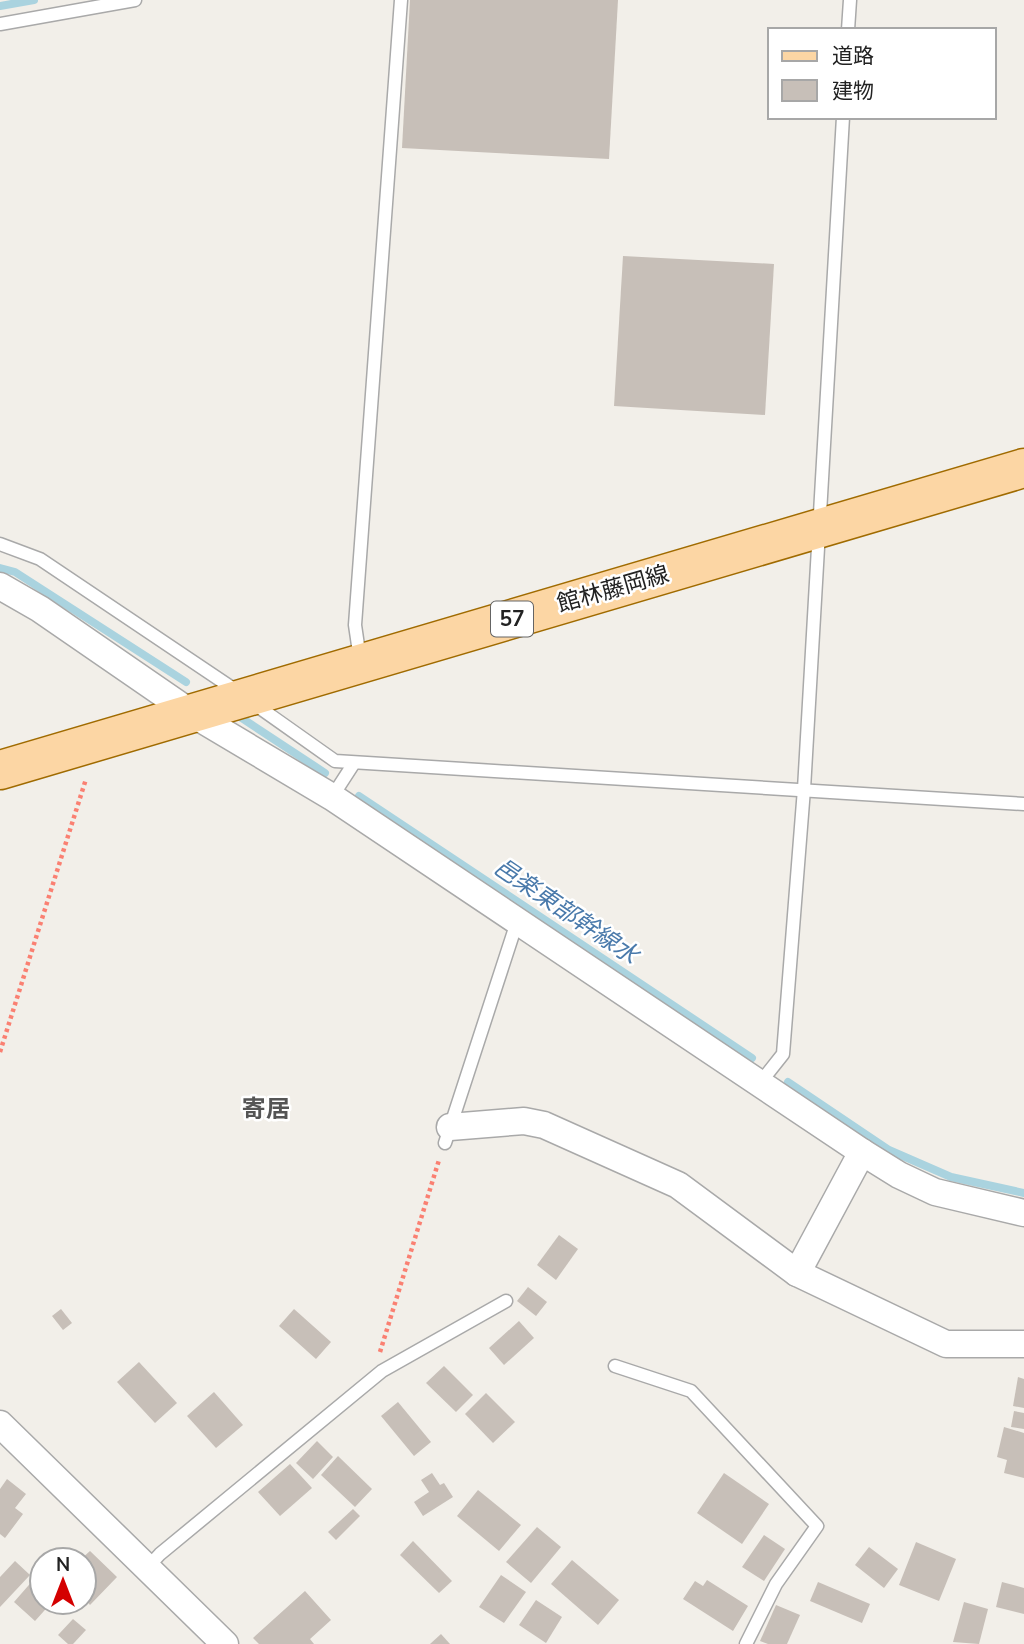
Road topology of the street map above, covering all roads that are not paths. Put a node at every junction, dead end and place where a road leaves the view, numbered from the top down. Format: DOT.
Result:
graph roads {
  1 [pos="135,0"];
  2 [pos="401,0"];
  3 [pos="850,0"];
  4 [pos="0,24"];
  5 [pos="848,28"];
  6 [pos="843,119"];
  7 [pos="1024,468"];
  8 [pos="818,528"];
  9 [pos="0,544"];
  10 [pos="0,586"];
  11 [pos="361,663"];
  12 [pos="246,698"];
  13 [pos="191,713"];
  14 [pos="354,763"];
  15 [pos="0,770"];
  16 [pos="804,789"];
  17 [pos="332,797"];
  18 [pos="1024,804"];
  19 [pos="517,922"];
  20 [pos="760,1083"];
  21 [pos="448,1135"];
  22 [pos="862,1152"];
  23 [pos="1024,1213"];
  24 [pos="797,1273"];
  25 [pos="506,1301"];
  26 [pos="1024,1344"];
  27 [pos="615,1366"];
  28 [pos="0,1424"];
  29 [pos="147,1568"];
  30 [pos="225,1644"];
  31 [pos="746,1644"];
  1 -- 4 [label="lane"];
  2 -- 11 [label="lane"];
  3 -- 5 [label="lane"];
  6 -- 8 [label="lane"];
  7 -- 8 [label="main road, 館林藤岡線 / 57"];
  8 -- 11 [label="main road, 館林藤岡線 / 57"];
  8 -- 16 [label="lane"];
  9 -- 12 [label="lane"];
  10 -- 13 [label="street"];
  11 -- 12 [label="main road, 館林藤岡線 / 57"];
  12 -- 13 [label="main road, 館林藤岡線 / 57"];
  12 -- 14 [label="lane"];
  13 -- 15 [label="main road, 館林藤岡線 / 57"];
  13 -- 17 [label="street"];
  14 -- 16 [label="lane"];
  14 -- 17 [label="lane"];
  16 -- 18 [label="lane"];
  16 -- 20 [label="lane"];
  17 -- 19 [label="street"];
  19 -- 20 [label="street"];
  19 -- 21 [label="lane"];
  20 -- 22 [label="street"];
  21 -- 24 [label="street"];
  22 -- 23 [label="street"];
  22 -- 24 [label="street"];
  24 -- 26 [label="street"];
  25 -- 29 [label="lane"];
  27 -- 31 [label="lane"];
  28 -- 29 [label="street"];
  29 -- 30 [label="street"];
}
